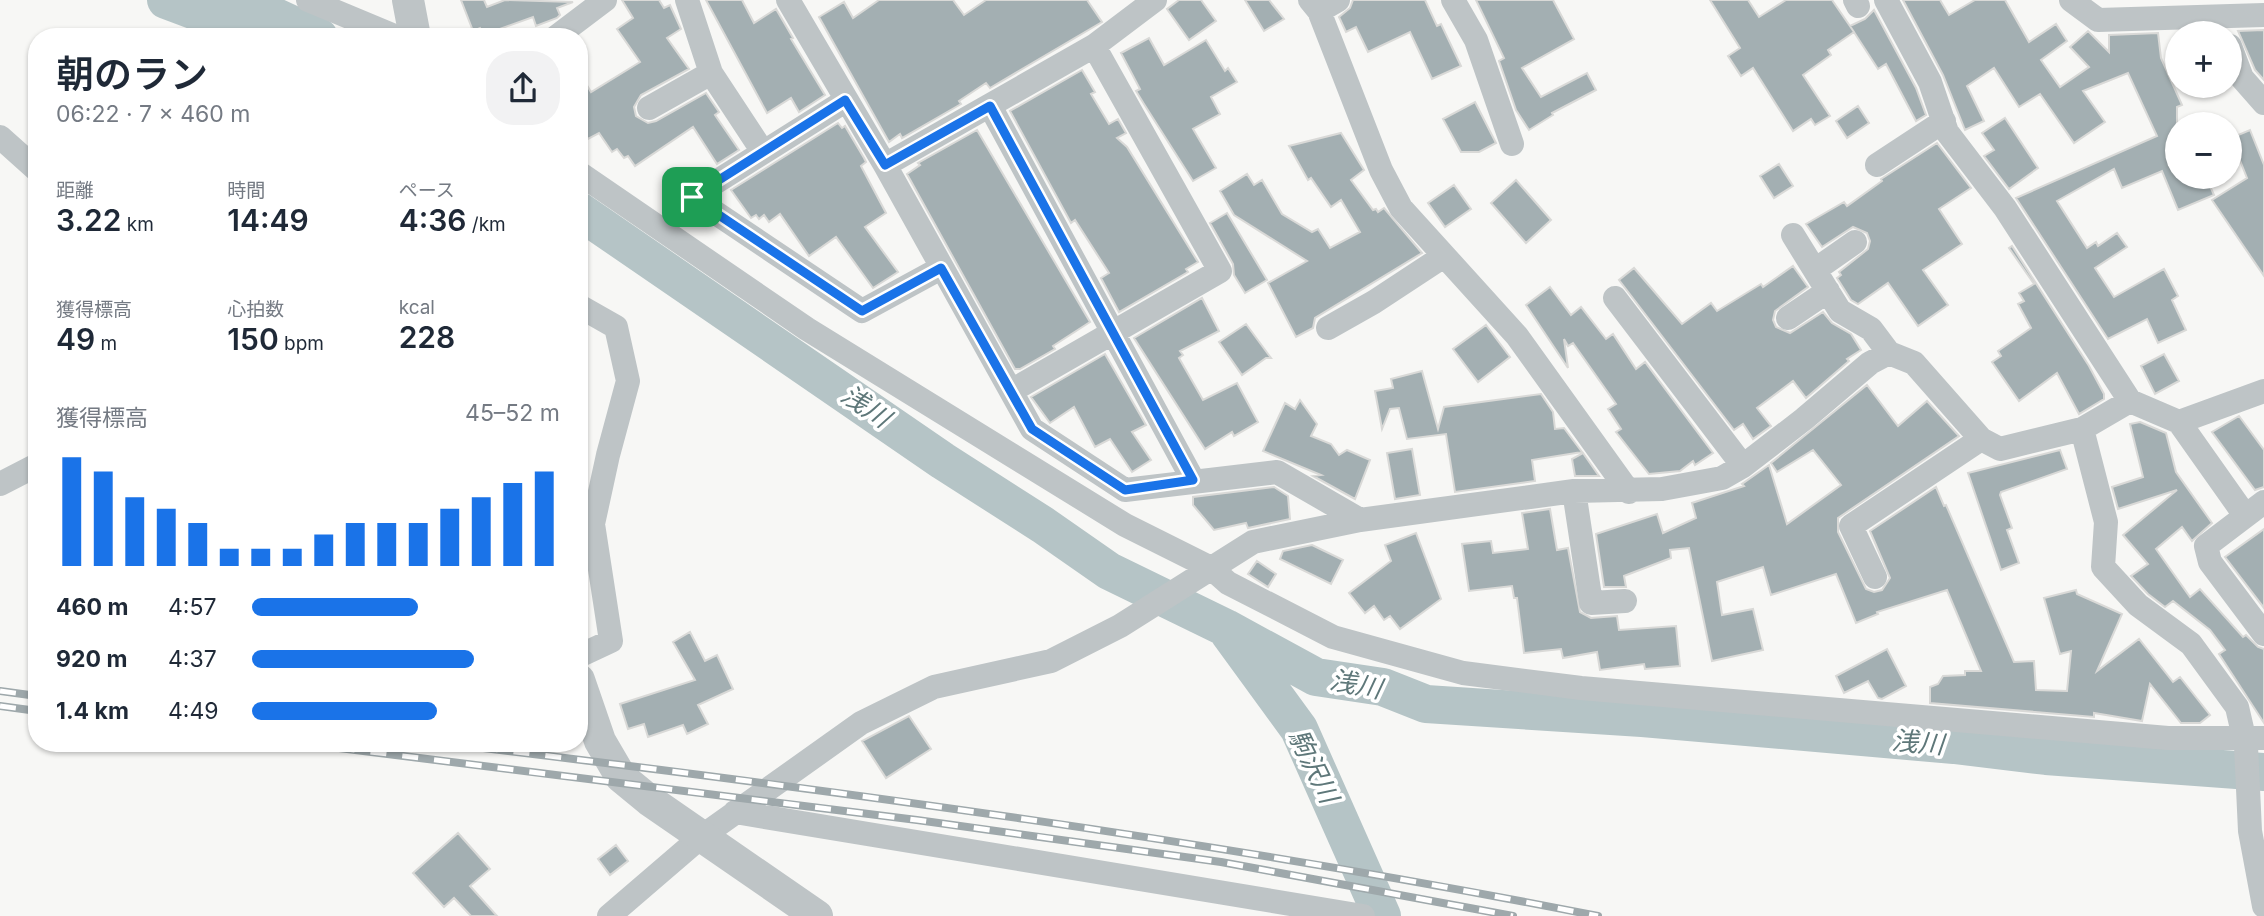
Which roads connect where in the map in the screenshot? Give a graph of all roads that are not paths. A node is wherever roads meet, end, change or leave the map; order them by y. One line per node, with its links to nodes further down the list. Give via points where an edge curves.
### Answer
1 (408, 0): 15 (street)
2 (605, 0): 16 (street)
3 (687, 0): 18 (street)
4 (788, 0): 20 (street)
5 (1155, 0): 17 (street)
6 (1453, 0): 26 (street, via 1476,40)
7 (1886, 0): 24 (street, via 1930,82)
8 (2071, 0): 13 (street, via 2098,20)
9 (314, 1): 14 (street)
10 (1322, 4): 34 (street, via 1381,170 1401,208)
11 (2264, 15): 12 (street)
12 (2238, 21)
13 (2165, 23)
14 (376, 28)
15 (413, 28)
16 (568, 28)
17 (1094, 46): 22 (street); 42 (street, via 1220,271)
18 (711, 73): 23 (street); 27 (street)
19 (2242, 78): 21 (street)
20 (845, 100): 27 (street); 29 (street)
21 (2264, 103)
22 (990, 106): 29 (street); 42 (street)
23 (649, 108)
24 (1944, 121): 30 (street); 46 (street, via 1947,132 2005,208)
25 (0, 137): 28 (street)
26 (1513, 144)
27 (763, 152): 35 (street, via 692,197 862,311)
28 (28, 162)
29 (885, 165): 35 (street)
30 (1877, 165)
31 (588, 179): 58 (street, via 807,329 1125,525)
32 (1793, 235): 36 (street)
33 (1855, 242): 36 (street)
34 (1444, 256): 41 (street); 55 (street, via 1517,336)
35 (941, 268): 44 (street)
36 (1815, 270): 37 (street)
37 (1828, 291): 40 (street); 43 (street, via 1840,311 1871,329)
38 (1615, 298): 50 (street)
39 (588, 311): 62 (street, via 616,327 628,381 593,524 611,641)
40 (1788, 318)
41 (1328, 328)
42 (1115, 333): 44 (street); 52 (street)
43 (1889, 353): 49 (street, via 1914,363); 50 (street, via 1870,363)
44 (1011, 391): 52 (street, via 1032,429 1125,490)
45 (2264, 391): 47 (street)
46 (2130, 401): 47 (street); 48 (street)
47 (2179, 422): 56 (street)
48 (2082, 429): 49 (street, via 2000,449); 64 (street, via 2106,522 2103,567 2137,605 2191,644 2237,707)
49 (1981, 439): 59 (street, via 1851,526)
50 (1743, 466): 55 (street, via 1722,478)
51 (28, 470): 53 (street)
52 (1193, 480): 57 (street, via 1277,472)
53 (0, 484)
54 (1574, 491): 55 (street); 57 (street); 60 (street, via 1591,603)
55 (1629, 492)
56 (2254, 508): 61 (street, via 2206,546 2210,562)
57 (1360, 520): 58 (street, via 1253,542)
58 (1211, 568): 64 (street, via 1228,583 1333,637 1463,673 1581,688 2168,738); 65 (street, via 1121,626 1051,661 946,684 894,705)
59 (1875, 577)
60 (1625, 601)
61 (2264, 634)
62 (588, 652)
63 (590, 740): 67 (street, via 621,777)
64 (2251, 740): 66 (street)
65 (735, 812): 67 (street); 69 (street)
66 (2255, 836): 68 (street)
67 (701, 837): 70 (street); 71 (street)
68 (2264, 906)
69 (1355, 915)
70 (609, 916)
71 (817, 916)

